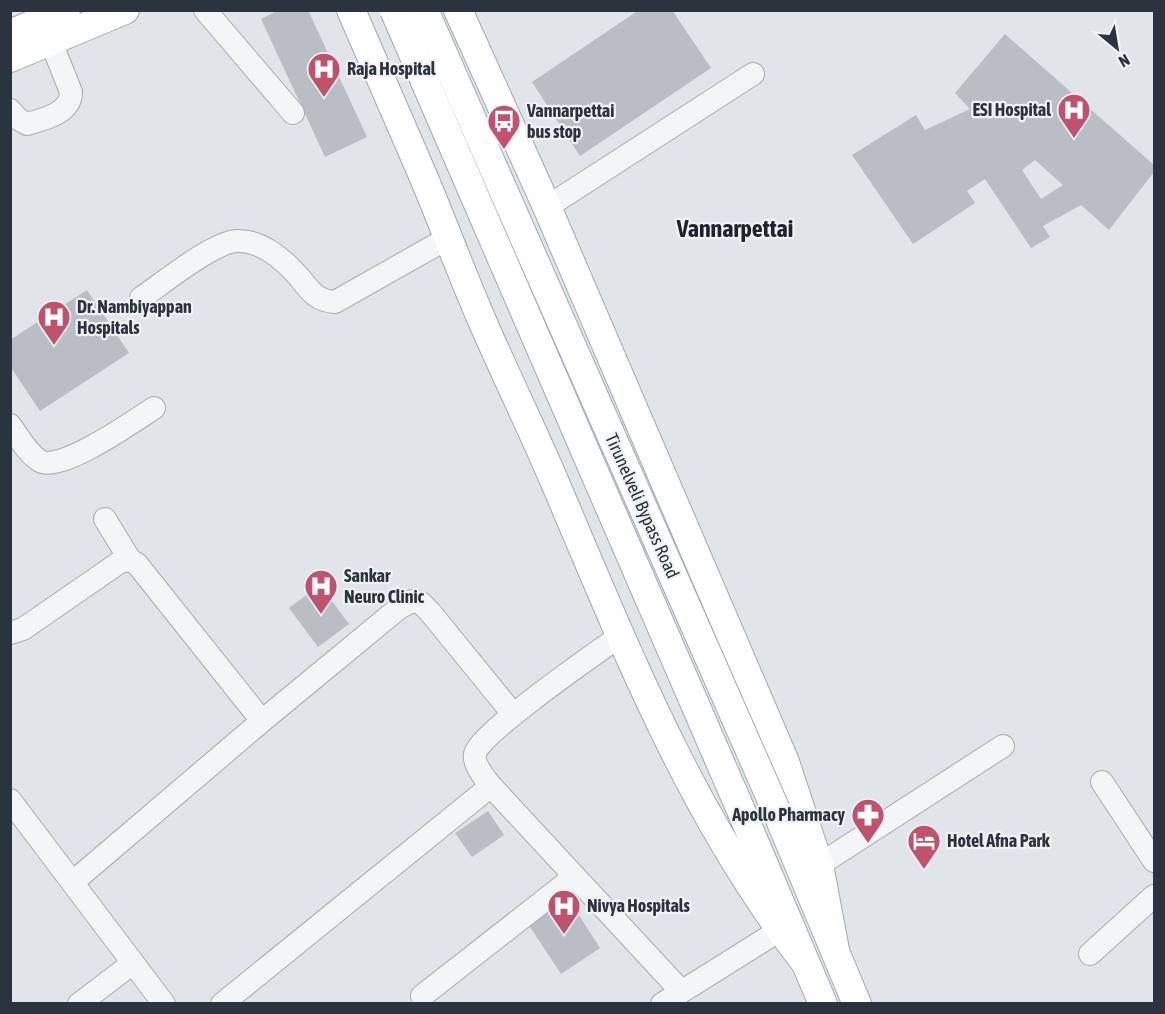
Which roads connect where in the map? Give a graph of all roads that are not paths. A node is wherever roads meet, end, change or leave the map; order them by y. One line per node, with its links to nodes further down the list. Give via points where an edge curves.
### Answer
1 (66, 10): 8 (main road)
2 (125, 10): 9 (main road)
3 (206, 10): 15 (street)
4 (351, 10): 13 (main road)
5 (394, 10): 39 (main road, Tirunelveli Bypass Road, bridge)
6 (424, 10): 37 (main road, Tirunelveli Bypass Road, bridge)
7 (458, 10): 10 (main road)
8 (10, 34)
9 (51, 42): 11 (main road); 14 (street, via 71,92 68,106 27,124)
10 (480, 57): 13 (main road, via 481,78 475,90 446,104 415,115 403,110); 16 (main road)
11 (10, 58)
12 (753, 74): 16 (street)
13 (388, 94): 17 (main road)
14 (10, 111)
15 (293, 113)
16 (547, 207): 32 (main road, via 785,762)
17 (448, 238): 18 (street, via 335,302 314,296 279,256 258,245 237,241 216,247); 24 (main road)
18 (141, 298)
19 (154, 408): 20 (street, via 82,452 52,464 41,462 30,453)
20 (10, 425)
21 (105, 519): 22 (street)
22 (130, 560): 23 (street, via 120,562 23,629); 26 (street)
23 (10, 633)
24 (620, 636): 25 (street); 36 (main road, via 718,835)
25 (513, 714): 26 (street, via 430,612 412,601); 29 (street, via 475,753)
26 (262, 721): 34 (street)
27 (1003, 746): 32 (street)
28 (1102, 782): 31 (street)
29 (490, 786): 33 (street); 45 (street)
30 (10, 800): 34 (street)
31 (1155, 861)
32 (819, 865): 37 (main road)
33 (574, 877): 41 (street); 42 (street)
34 (73, 882): 40 (street)
35 (1155, 896): 38 (street)
36 (780, 930): 39 (main road); 41 (street)
37 (835, 950): 48 (main road, Tirunelveli Bypass Road)
38 (1089, 954)
39 (804, 961): 47 (main road, Tirunelveli Bypass Road)
40 (133, 963): 43 (street); 44 (street)
41 (681, 991): 46 (street)
42 (422, 996)
43 (79, 1004)
44 (164, 1004)
45 (222, 1004)
46 (662, 1004)
47 (823, 1004)
48 (857, 1004)

